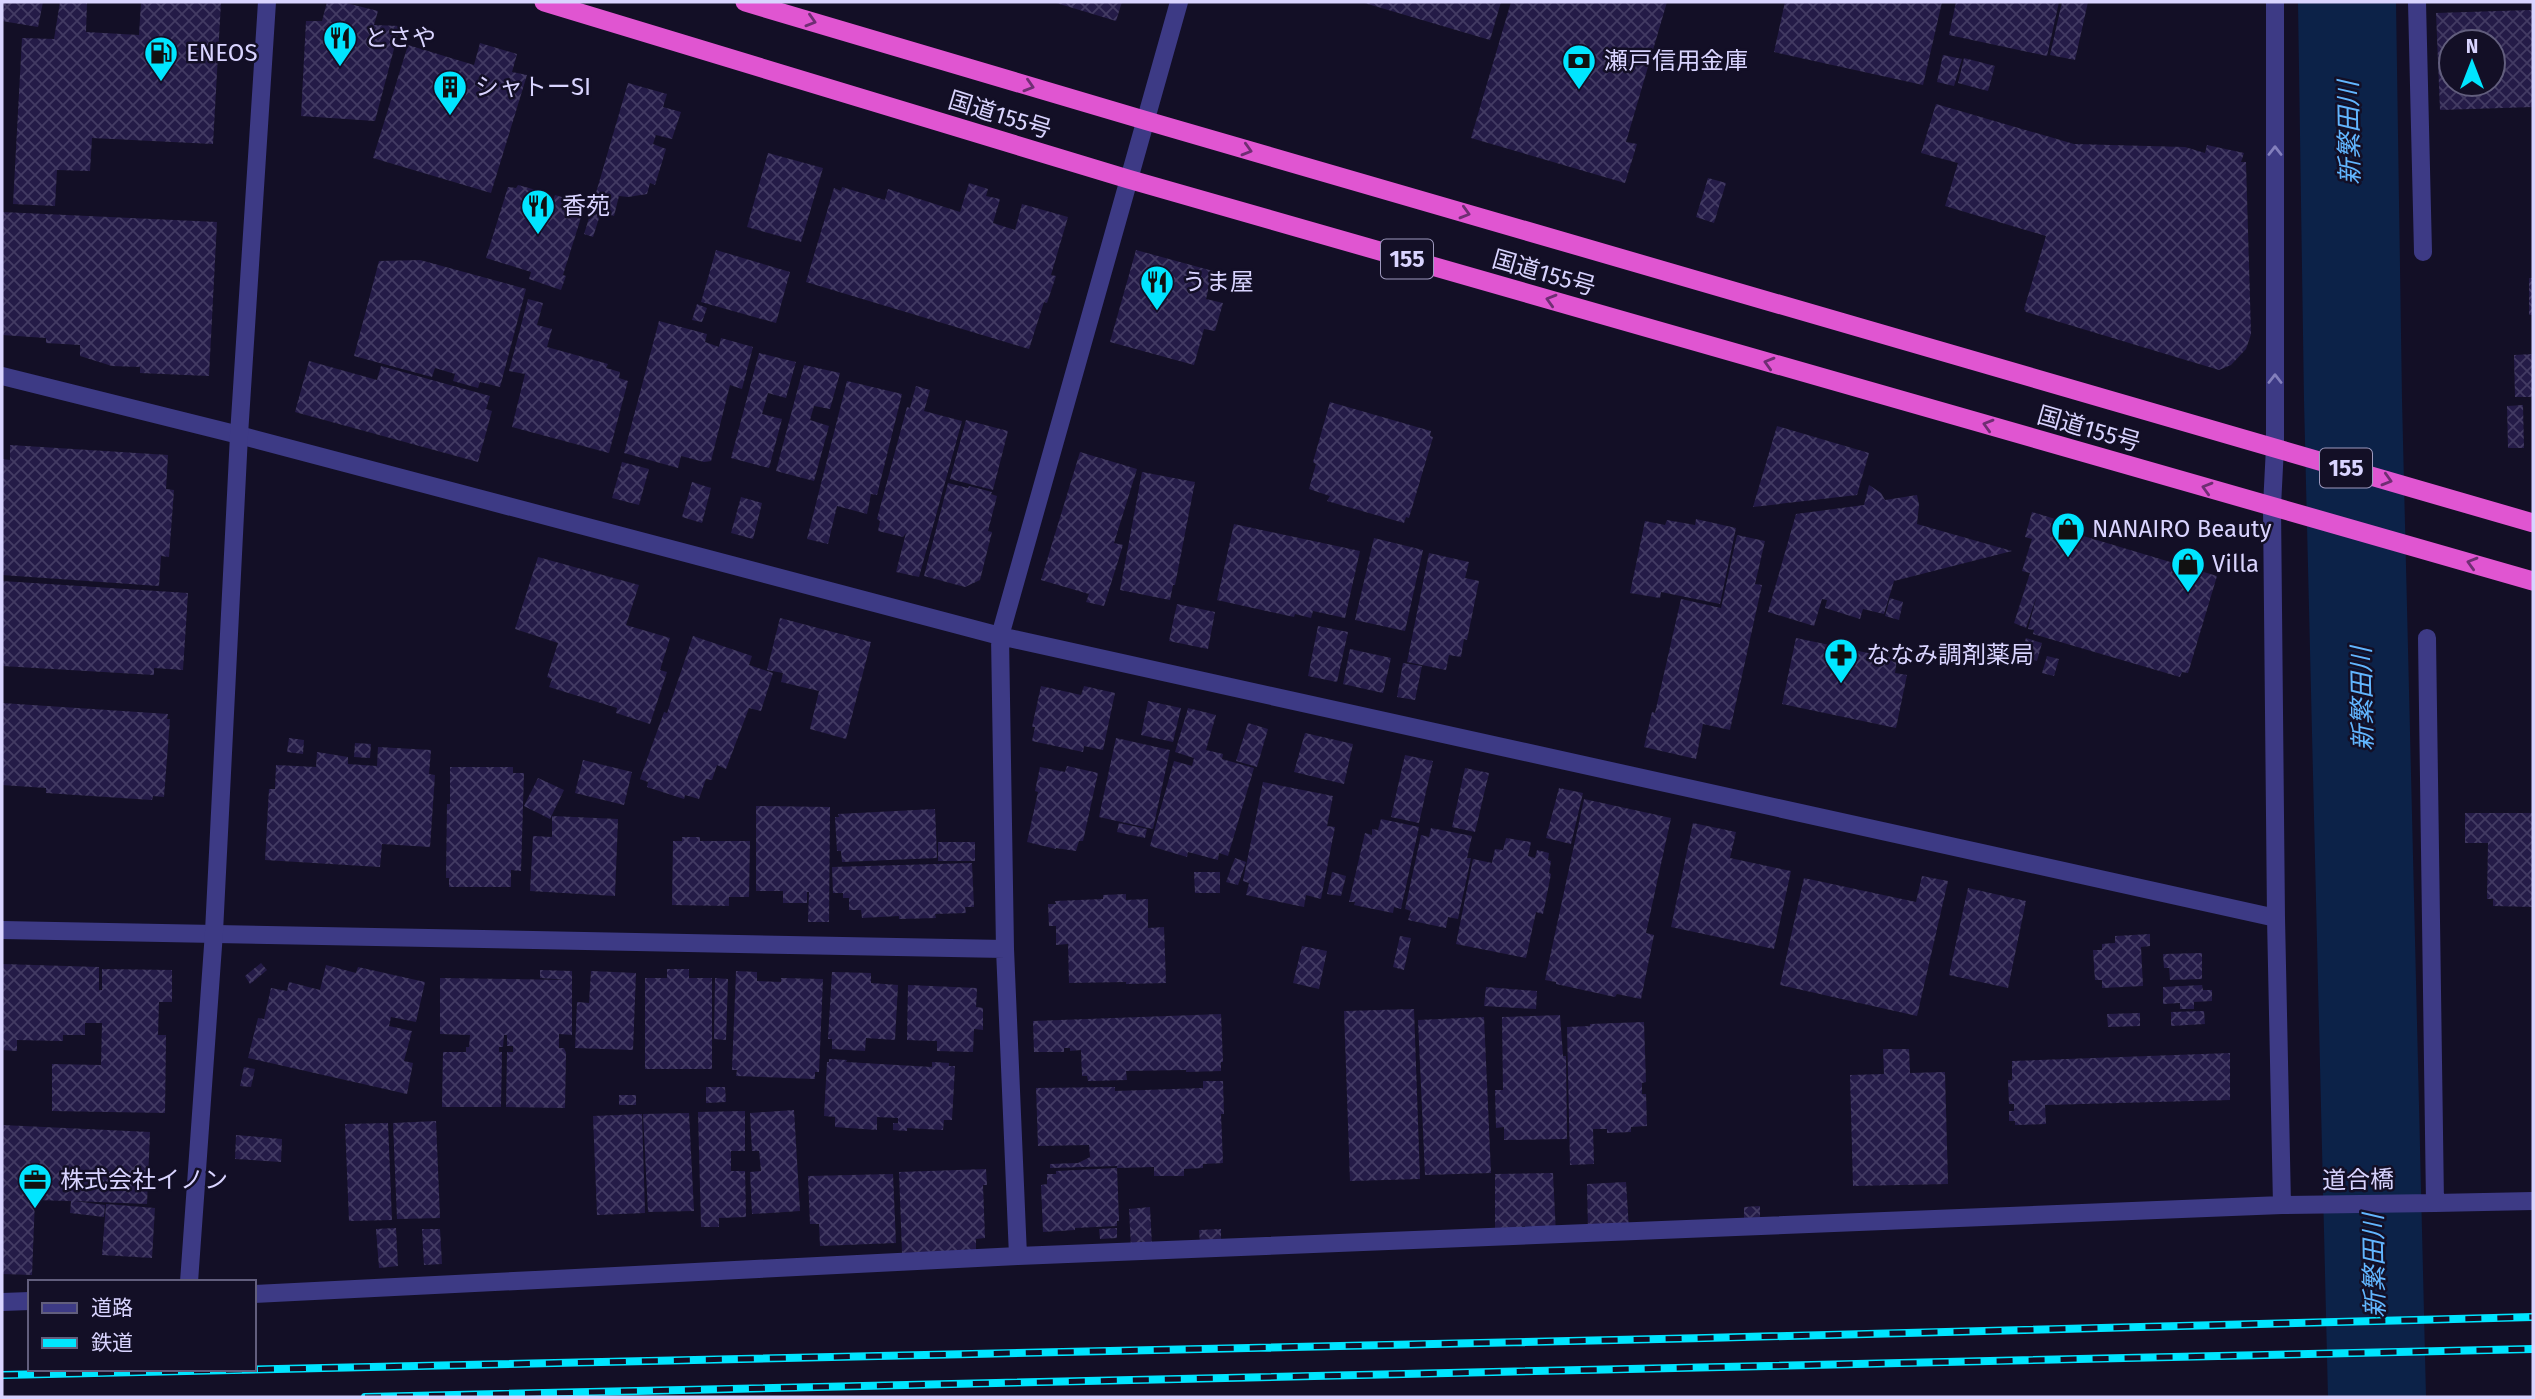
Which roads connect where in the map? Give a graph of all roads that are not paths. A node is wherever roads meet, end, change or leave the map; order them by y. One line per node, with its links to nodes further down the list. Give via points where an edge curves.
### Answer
1 (267, 2): 11 (street)
2 (544, 2): 8 (highway, 国道155号 / 155)
3 (745, 2): 7 (highway, 国道155号 / 155, one-way to 7)
4 (1179, 2): 7 (street)
5 (2275, 2): 12 (street, one-way to 5)
6 (2417, 2): 9 (street)
7 (1144, 120): 8 (street); 12 (highway, 国道155号 / 155, one-way to 12)
8 (1128, 180): 13 (highway, 国道155号 / 155, one-way to 8); 16 (street)
9 (2423, 252)
10 (2, 376): 11 (street)
11 (239, 435): 16 (street); 20 (street)
12 (2275, 447): 13 (street); 14 (highway, 国道155号 / 155, one-way to 14)
13 (2272, 506): 15 (highway, 国道155号 / 155, one-way to 13); 18 (street)
14 (2533, 523)
15 (2533, 581)
16 (1000, 636): 18 (street); 21 (street)
17 (2427, 638): 23 (street)
18 (2276, 918): 24 (street)
19 (2, 930): 20 (street)
20 (214, 932): 21 (street); 26 (street)
21 (1005, 949): 25 (street)
22 (2533, 1201): 23 (street, 道合橋)
23 (2435, 1203): 24 (street, 道合橋)
24 (2282, 1205): 25 (street, 道合橋)
25 (1018, 1256): 27 (street, 道合橋)
26 (189, 1280)
27 (256, 1294)
28 (28, 1301): 29 (street)
29 (2, 1302)

